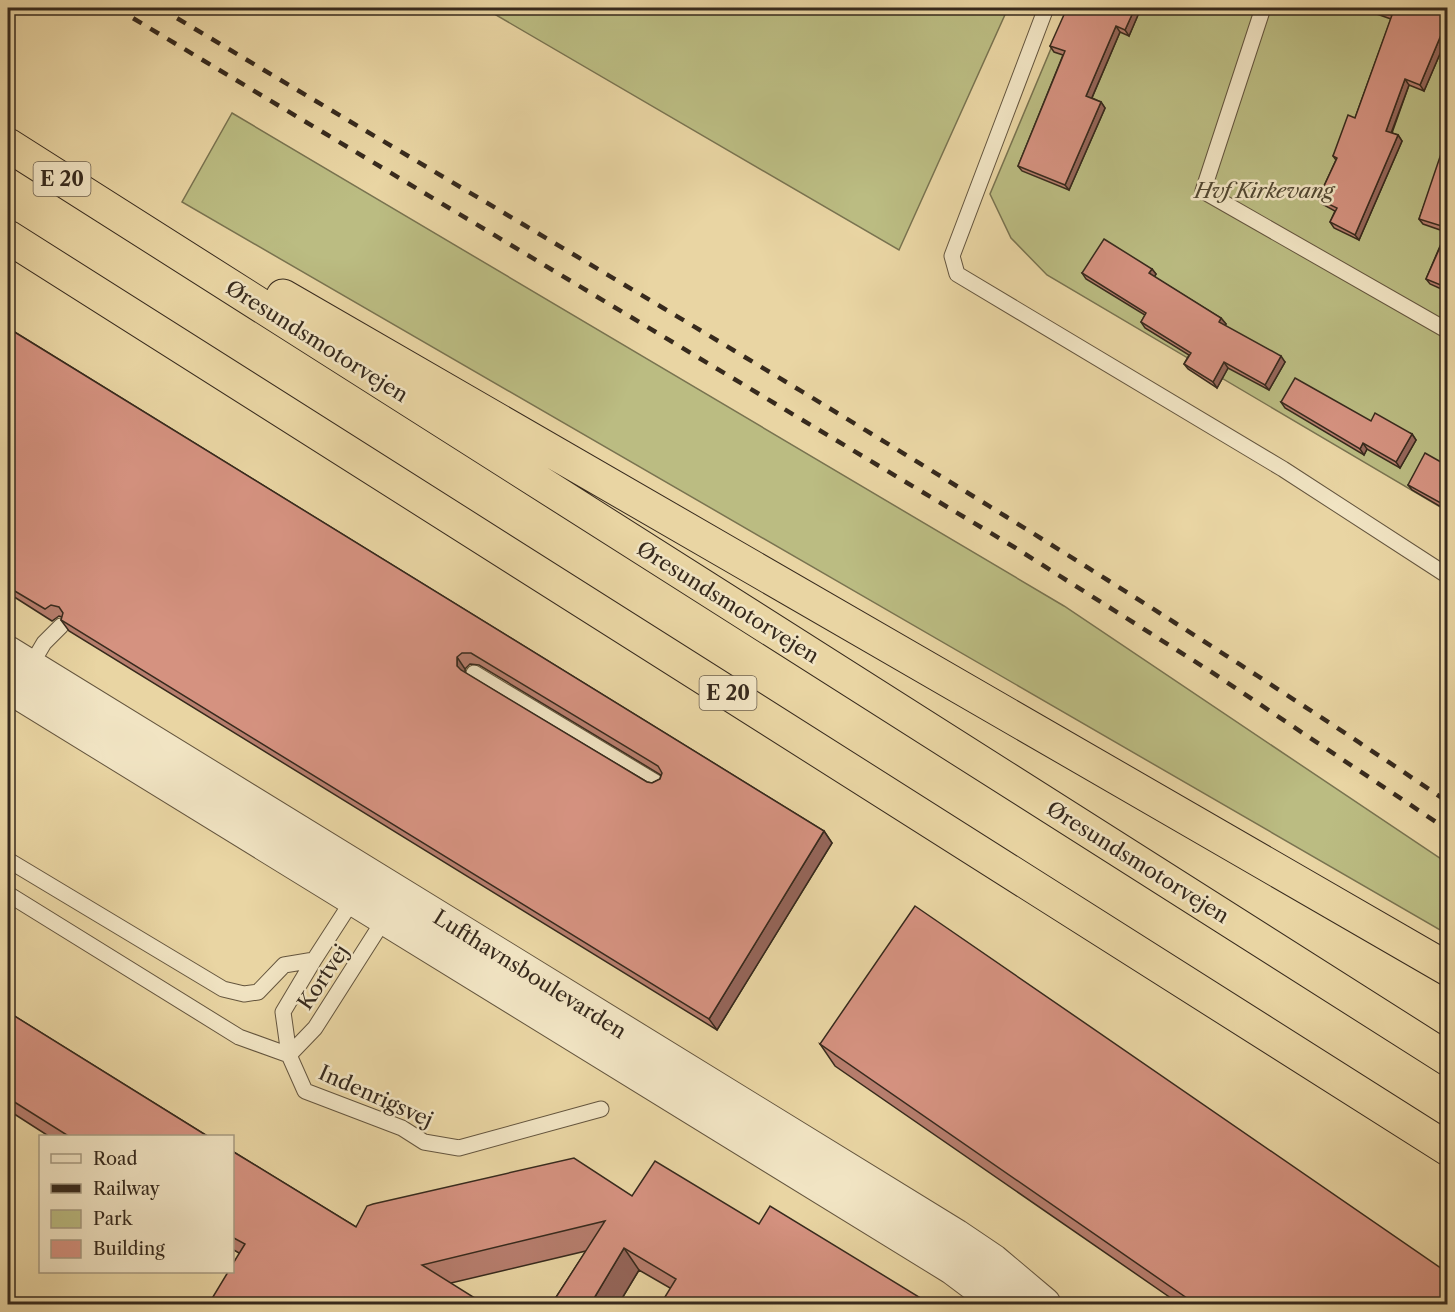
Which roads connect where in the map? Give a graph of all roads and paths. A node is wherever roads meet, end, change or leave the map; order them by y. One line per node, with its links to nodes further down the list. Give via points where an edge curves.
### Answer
1 (1046, 8): 7 (lane, via 952,256 957,274 1283,469)
2 (1263, 8): 6 (lane, via 1203,191)
3 (8, 145): 4 (highway, Øresundsmotorvejen / E 20)
4 (116, 213): 17 (highway, via 304,306); 19 (highway, Øresundsmotorvejen / E 20)
5 (8, 237): 21 (highway, E 20)
6 (1448, 331)
7 (1448, 576)
8 (61, 626): 9 (lane)
9 (15, 674): 13 (street, Lufthavnsboulevarden)
10 (474, 674): 11 (lane)
11 (660, 785)
12 (8, 860): 16 (lane, via 223,989 244,994 258,992 284,965)
13 (361, 887): 15 (street, Lufthavnsboulevarden); 16 (lane)
14 (8, 894): 18 (lane, via 239,1037)
15 (392, 906): 18 (lane, Kortvej, via 315,1028); 22 (street, Lufthavnsboulevarden, via 953,1268); 23 (street, Lufthavnsboulevarden, via 956,1236 993,1261)
16 (314, 960): 18 (lane, Indenrigsvej, via 283,1012)
17 (1448, 969)
18 (289, 1055): 20 (lane, Indenrigsvej, via 305,1092 402,1128 424,1142 459,1148)
19 (1448, 1059)
20 (601, 1109)
21 (1448, 1149)
22 (1001, 1305)
23 (1044, 1305)

